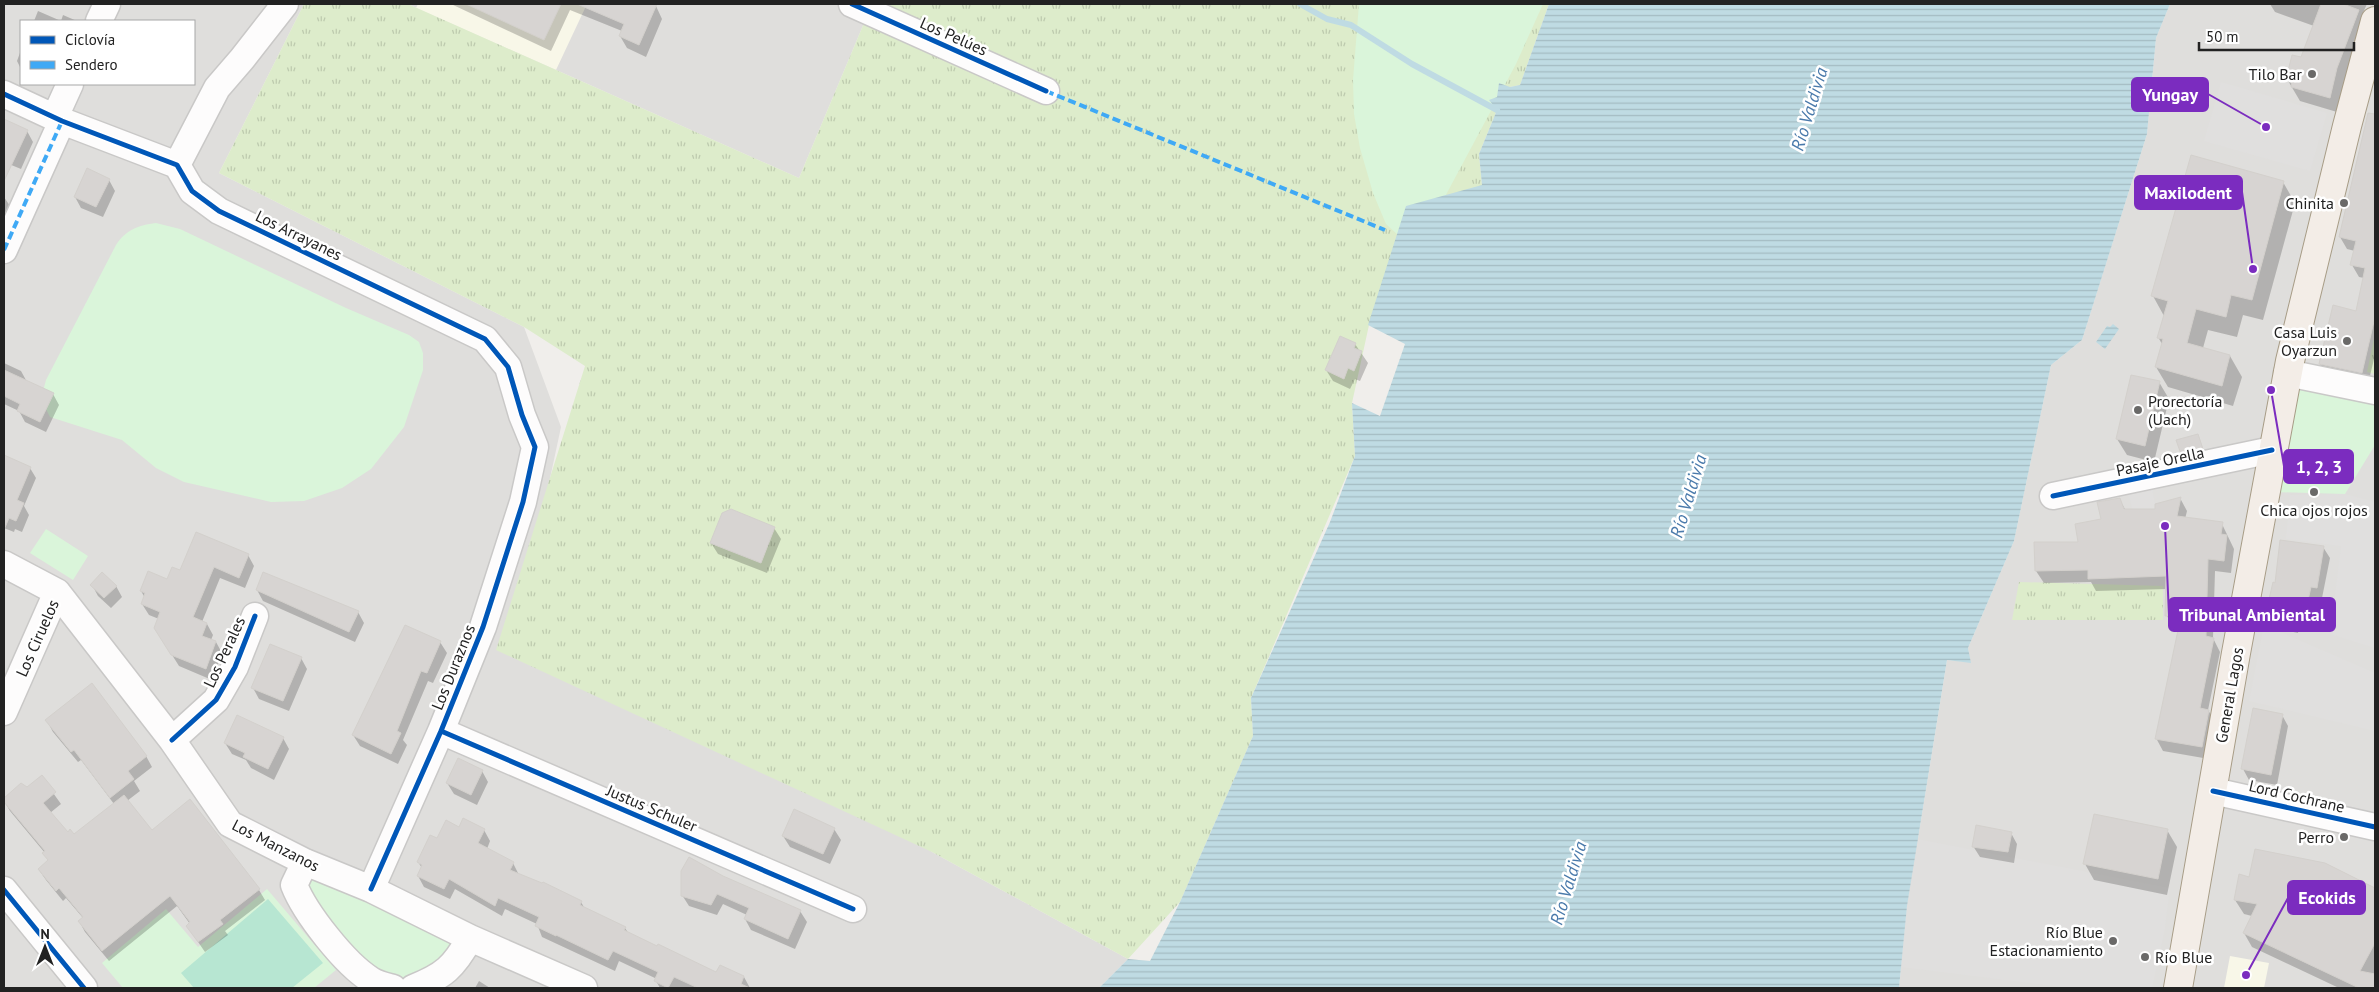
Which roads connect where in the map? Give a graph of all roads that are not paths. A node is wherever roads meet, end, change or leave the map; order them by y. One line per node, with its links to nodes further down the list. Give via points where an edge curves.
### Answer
1 (106, 4): 4 (street)
2 (285, 4): 10 (street, via 217,88)
3 (852, 4): 7 (street, Los Pelúes)
4 (98, 20)
5 (2375, 21): 12 (main road, General Lagos)
6 (70, 85): 9 (street)
7 (1046, 90)
8 (4, 94): 9 (street)
9 (58, 119): 10 (street); 11 (street)
10 (177, 165): 14 (street, Los Arrayanes, via 192,191 219,211 486,339 508,367)
11 (4, 250)
12 (2288, 372): 13 (street); 15 (main road, General Lagos)
13 (2375, 391)
14 (535, 447): 21 (street, Los Duraznos, via 523,502 483,627)
15 (2272, 450): 16 (street, Pasaje Orella); 23 (main road, General Lagos)
16 (2053, 496)
17 (4, 564): 18 (street, Los Manzanos)
18 (58, 592): 20 (street, Los Ciruelos); 22 (street, Los Manzanos)
19 (255, 616): 22 (street, Los Perales, via 235,667 216,700)
20 (4, 712)
21 (440, 731): 26 (street, Los Duraznos); 28 (street, Justus Schuler)
22 (172, 740): 25 (street, Los Manzanos, via 230,824)
23 (2213, 791): 24 (street, Lord Cochrane); 34 (main road, General Lagos)
24 (2375, 827)
25 (305, 862): 26 (street, Los Manzanos); 31 (street, via 294,885 300,900 352,966 373,982)
26 (371, 889): 29 (street, Los Manzanos)
27 (4, 890): 30 (street)
28 (853, 909)
29 (470, 938): 32 (street, via 459,959 437,979); 33 (street, Los Manzanos)
30 (84, 988)
31 (393, 988)
32 (413, 988)
33 (584, 988)
34 (2178, 988)

